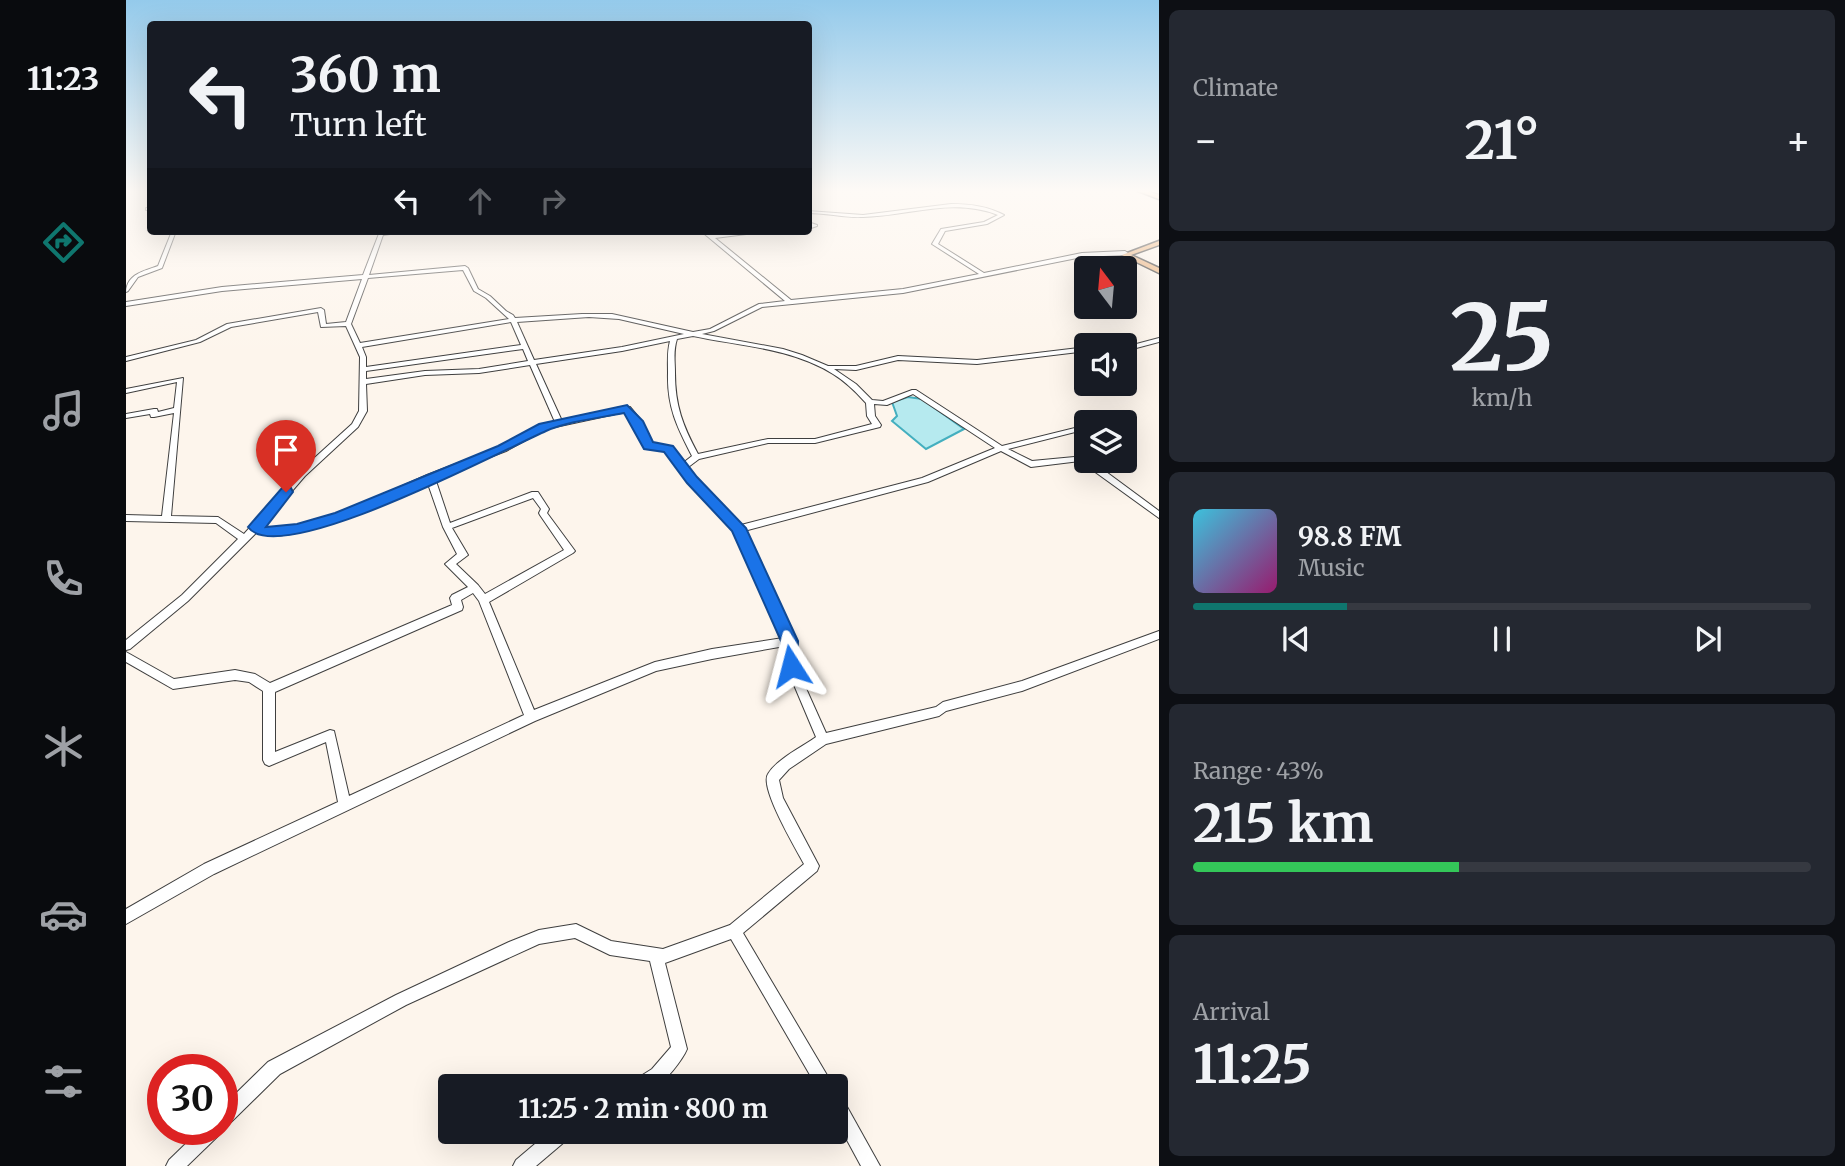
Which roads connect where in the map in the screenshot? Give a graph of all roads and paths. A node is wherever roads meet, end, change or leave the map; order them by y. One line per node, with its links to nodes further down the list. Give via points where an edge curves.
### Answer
1 (168, 245): 10 (street, via 160,267 136,276)
2 (377, 245): 9 (street)
3 (719, 245): 11 (street)
4 (937, 245): 8 (street)
5 (1150, 245): 6 (main road)
6 (1126, 252): 7 (main road); 8 (street, via 1082,255)
7 (1159, 271)
8 (982, 274): 11 (street, via 881,294)
9 (365, 276): 12 (street, via 222,289); 13 (street, via 465,268 476,290 490,296); 14 (street)
10 (126, 290)
11 (790, 302): 15 (street, via 761,305)
12 (126, 304)
13 (513, 321): 15 (street, via 618,317); 18 (street); 20 (street)
14 (348, 324): 18 (street); 22 (street, via 323,326 321,310 272,317 229,325 191,343)
15 (700, 333): 16 (street); 24 (street, via 803,356)
16 (674, 339): 23 (street); 34 (street, via 668,391)
17 (1159, 340): 19 (street)
18 (360, 345): 25 (street)
19 (1137, 346)
20 (524, 347): 23 (street); 25 (street)
21 (1074, 351): 24 (street, via 977,362 928,357 885,360 856,368)
22 (126, 359)
23 (530, 363): 26 (street); 31 (street)
24 (827, 366): 28 (street, via 851,381)
25 (363, 369): 26 (street)
26 (363, 382): 40 (street, via 363,411 355,425 302,474)
27 (126, 391): 29 (street, via 181,379)
28 (870, 402): 33 (street, via 884,403 914,391); 34 (street, via 877,425 846,435 768,442)
29 (177, 410): 30 (street); 39 (street)
30 (126, 415)
31 (559, 423): 35 (street, via 627,409 639,423 648,446 668,449); 36 (street)
32 (1074, 430): 33 (street)
33 (1002, 449): 37 (street, via 1037,465 1082,458); 42 (street, via 925,480)
34 (696, 457): 35 (street)
35 (683, 467): 42 (street)
36 (430, 477): 40 (street, via 340,517 297,530 264,533); 41 (street)
37 (1159, 514)
38 (126, 518): 39 (street)
39 (166, 518): 43 (street, via 218,520)
40 (256, 527): 43 (street)
41 (447, 527): 44 (street, via 463,555 450,564); 45 (street, via 535,494 569,551)
42 (738, 528): 47 (street)
43 (244, 539): 48 (street, via 185,598)
44 (475, 588): 45 (street); 50 (street, via 456,598 458,607)
45 (483, 600): 51 (street)
46 (1159, 635): 52 (street, via 1022,686)
47 (790, 641): 51 (street, via 655,667); 52 (street, via 791,666)
48 (126, 646)
49 (126, 657): 50 (street, via 173,684 235,675 251,677)
50 (269, 689): 53 (street, via 269,760 330,735)
51 (531, 717): 53 (street)
52 (823, 739): 55 (street, via 772,778 777,800 812,866)
53 (345, 805): 54 (street, via 209,869)
54 (126, 917)
55 (734, 931): 56 (street, via 698,947); 58 (street)
56 (656, 955): 57 (street, via 680,1049); 59 (street, via 610,948 576,932 539,937 401,1000 274,1068)
57 (659, 1074)
58 (818, 1074)
59 (238, 1103)
60 (848, 1125): 65 (street)
61 (548, 1144): 64 (street)
62 (197, 1145): 63 (street)
63 (175, 1166)
64 (522, 1166)
65 (871, 1166)

